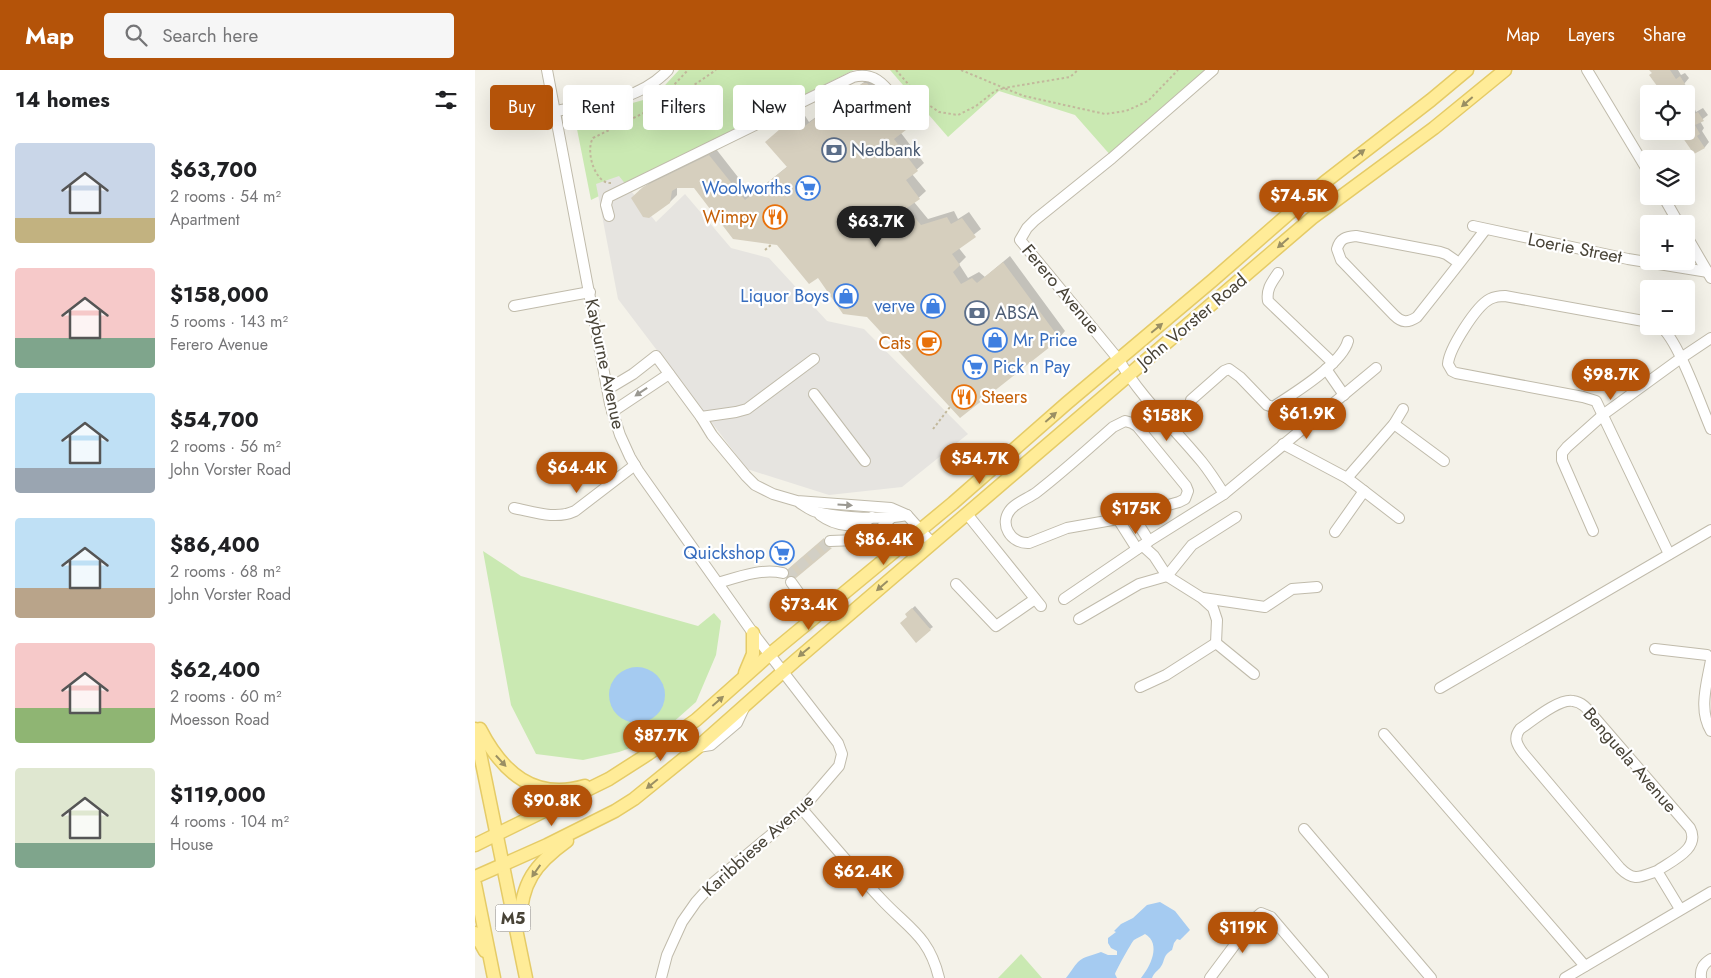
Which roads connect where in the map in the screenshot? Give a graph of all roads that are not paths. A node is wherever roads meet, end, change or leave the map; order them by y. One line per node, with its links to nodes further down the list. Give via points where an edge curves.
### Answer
1 (547, 70): 10 (street, Kayburne Avenue)
2 (668, 70): 10 (street, via 650,86 628,96)
3 (1213, 70): 27 (street, Ferero Avenue, via 1035,220 1020,240)
4 (1467, 70): 27 (main road, John Vorster Road, one-way to 4, via 1325,182)
5 (1505, 70): 31 (main road, John Vorster Road, one-way to 31, via 1441,123 1312,218)
6 (1587, 70): 11 (street)
7 (837, 85): 8 (street, via 853,77 869,75)
8 (883, 85)
9 (815, 96): 12 (street, via 608,197)
10 (556, 111): 19 (street, Kayburne Avenue)
11 (1640, 158)
12 (609, 216)
13 (1473, 226): 14 (street, Loerie Street)
14 (1485, 230): 16 (street); 18 (street, Loerie Street)
15 (1695, 250): 18 (street)
16 (1459, 263): 16 (street, via 1417,317 1405,322 1399,320 1341,260 1337,248 1342,239 1356,236 1440,252)
17 (1278, 273): 28 (street, via 1268,288 1269,301)
18 (1710, 275)
19 (590, 292): 20 (street); 32 (street, Kayburne Avenue)
20 (514, 306)
21 (1640, 320): 38 (street, via 1497,297 1485,303 1465,326 1451,352 1448,364 1456,373 1593,399)
22 (1669, 335): 25 (street)
23 (1711, 338): 25 (street)
24 (1348, 341): 28 (street, via 1346,349)
25 (1681, 358): 38 (street); 41 (street)
26 (814, 359): 39 (street, via 747,409)
27 (1119, 360): 31 (street, Ferero Avenue); 61 (main road, John Vorster Road, one-way to 27)
28 (1329, 366): 34 (street); 35 (street, via 1273,406 1267,405 1229,369)
29 (1376, 368): 34 (street)
30 (669, 374): 32 (street, via 656,356); 37 (street, one-way to 37); 39 (street)
31 (1128, 376): 48 (street, Ferero Avenue, via 1203,463); 52 (main road, John Vorster Road)
32 (608, 389): 37 (street, Kayburne Avenue)
33 (814, 394): 43 (street)
34 (1343, 394): 42 (street)
35 (1191, 400)
36 (1403, 409): 40 (street)
37 (613, 412): 45 (street, Kayburne Avenue, via 622,441)
38 (1604, 414): 63 (street, via 1561,456); 69 (street)
39 (701, 417): 49 (street, via 727,454 755,485)
40 (1394, 424): 44 (street); 46 (street)
41 (1711, 430)
42 (1283, 444): 46 (street); 48 (street)
43 (865, 461)
44 (1444, 461)
45 (635, 465): 50 (street, via 567,515); 73 (street, Kayburne Avenue)
46 (1347, 478): 47 (street)
47 (1364, 491): 58 (street); 64 (street)
48 (1224, 494): 68 (street)
49 (797, 501): 51 (street); 54 (street, one-way to 54, via 881,506)
50 (514, 508)
51 (815, 512): 55 (street); 60 (street, via 830,521)
52 (967, 514): 67 (main road, John Vorster Road); 74 (street, via 1038,602 996,626)
53 (1132, 514): 59 (street); 59 (street, via 1179,502 1188,491 1137,426 1125,421 1010,510 1006,522 1010,536 1029,543 1067,528); 68 (street)
54 (907, 515): 57 (street); 61 (street)
55 (872, 517): 57 (street); 60 (street)
56 (1236, 517): 71 (street, via 1192,545)
57 (891, 518): 66 (street, via 873,533)
58 (1399, 518)
59 (1118, 519): 68 (street)
60 (851, 526): 66 (street)
61 (921, 528): 67 (street); 78 (main road, John Vorster Road)
62 (1711, 530): 69 (street)
63 (1593, 531)
64 (1335, 532)
65 (830, 541): 66 (street)
66 (848, 541)
67 (933, 542): 85 (main road, John Vorster Road, one-way to 85)
68 (1143, 545): 71 (street); 77 (street)
69 (1669, 554): 89 (street)
70 (783, 573): 73 (street, via 749,574)
71 (1167, 576): 76 (street); 79 (street, via 1139,584)
72 (791, 582): 78 (street)
73 (718, 583): 80 (street, Kayburne Avenue)
74 (957, 584)
75 (1317, 587): 76 (street, via 1292,589 1265,607)
76 (1202, 598): 81 (street, via 1213,608 1217,620)
77 (1064, 599)
78 (816, 616): 83 (main road, John Vorster Road)
79 (1079, 619)
80 (753, 633): 83 (street, Kayburne Avenue); 87 (main road, via 750,666)
81 (1217, 643): 86 (street); 88 (street)
82 (1655, 649): 84 (street)
83 (769, 654): 85 (street, Kayburne Avenue); 87 (main road, John Vorster Road)
84 (1710, 657): 92 (street, via 1704,708)
85 (782, 672): 95 (street, Karibbiese Avenue, via 838,743 842,754 839,766); 96 (main road, John Vorster Road, one-way to 96, via 634,799)
86 (1254, 674)
87 (740, 682): 94 (main road, John Vorster Road, one-way to 87, via 696,720)
88 (1140, 687)
89 (1440, 688)
90 (475, 720): 94 (main road, one-way to 94, via 499,761 522,780 550,789 572,790)
91 (475, 729): 98 (main road, M5)
92 (1711, 731)
93 (1384, 734): 109 (street)
94 (609, 779): 98 (main road, John Vorster Road)
95 (802, 809): 112 (street, Karibbiese Avenue, via 714,882 696,902 682,922); 113 (street, via 882,900 919,935 932,955)
96 (600, 818): 100 (main road, John Vorster Road); 107 (main road, one-way to 107, via 545,857 534,871 520,907)
97 (1304, 829): 116 (street)
98 (497, 835): 99 (main road, John Vorster Road); 100 (main road, M5)
99 (475, 846)
100 (503, 865): 102 (main road, John Vorster Road); 107 (main road, M5)
101 (1657, 871): 101 (street, Benguela Avenue, via 1692,845 1693,834 1589,711 1578,702 1568,701 1556,705 1520,729 1515,739 1523,754 1620,868 1636,878); 105 (street)
102 (475, 877)
103 (475, 884): 110 (main road, M5)
104 (1711, 892): 105 (street)
105 (1680, 910): 109 (street)
106 (475, 933): 110 (main road)
107 (521, 958): 111 (main road, M5)
108 (1711, 959): 118 (street, via 1703,965)
109 (1585, 966): 117 (street)
110 (493, 972)
111 (525, 978)
112 (661, 978)
113 (939, 978)
114 (1210, 978): 115 (street, via 1261,914 1271,917)
115 (1323, 978)
116 (1431, 978)
117 (1565, 978)
118 (1701, 978)

